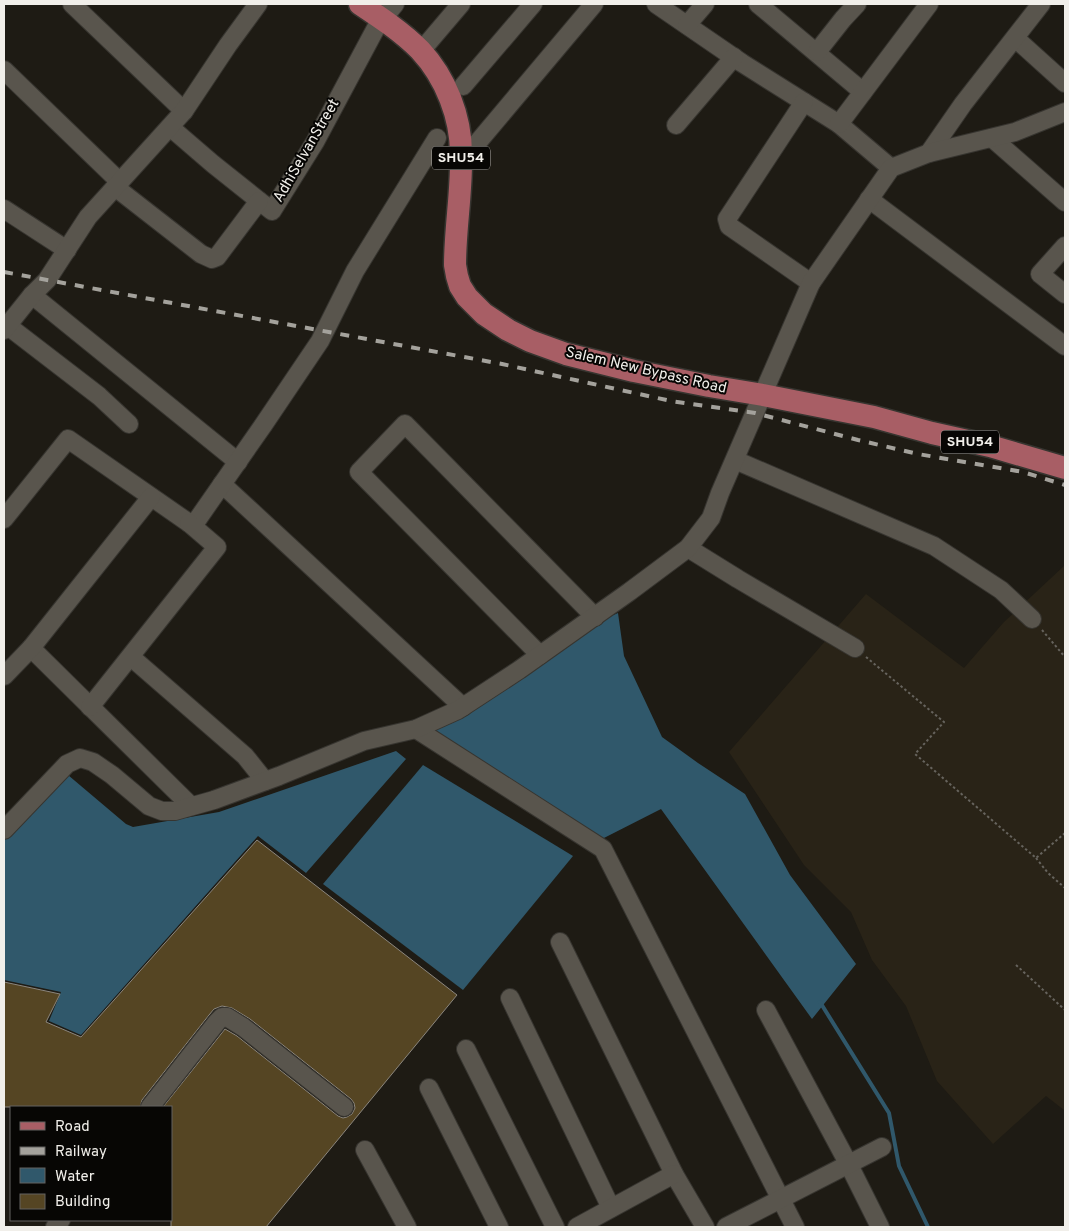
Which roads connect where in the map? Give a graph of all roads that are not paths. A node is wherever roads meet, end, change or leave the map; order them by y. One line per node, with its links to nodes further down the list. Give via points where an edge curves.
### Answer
1 (72, 4): 25 (street)
2 (258, 4): 25 (street)
3 (345, 4): 14 (main road)
4 (360, 4): 14 (main road, Salem New Bypass Road / SHU54)
5 (461, 4): 17 (street)
6 (533, 4): 22 (street)
7 (594, 4): 32 (street)
8 (656, 4): 15 (street)
9 (705, 4): 15 (street)
10 (758, 4): 18 (street)
11 (857, 4): 18 (street)
12 (929, 4): 23 (street)
13 (1041, 4): 16 (street)
14 (385, 16): 17 (main road, Salem New Bypass Road / SHU54); 37 (street, AdhiSelvanStreet, via 315,142 272,211); 46 (main road, via 397,41 431,79 446,112 453,155 445,256 450,284 475,316 492,326)
15 (687, 25): 19 (street)
16 (1015, 38): 21 (street); 33 (street)
17 (420, 51): 46 (main road, Salem New Bypass Road / SHU54, via 452,101 459,133 461,157 455,265 460,286 474,306)
18 (817, 52): 23 (street)
19 (734, 57): 24 (street); 27 (street)
20 (4, 70): 35 (street)
21 (1065, 83)
22 (463, 86)
23 (863, 92): 28 (street)
24 (804, 102): 28 (street); 42 (street, via 727,219 729,226)
25 (184, 111): 29 (street)
26 (1065, 112): 31 (street)
27 (676, 124)
28 (838, 124): 34 (street)
29 (170, 127): 35 (street); 37 (street, AdhiSelvanStreet)
30 (437, 138): 53 (street, via 355,271 320,341)
31 (992, 138): 33 (street); 38 (street)
32 (473, 148)
33 (928, 153): 34 (street)
34 (891, 168): 36 (street)
35 (118, 185): 37 (street, via 212,259 217,258); 41 (street, via 88,217)
36 (869, 199): 42 (street); 47 (street)
37 (259, 201)
38 (1065, 202)
39 (4, 209): 41 (street)
40 (1065, 246): 43 (street, via 1040,274)
41 (67, 250): 44 (street, via 47,280)
42 (811, 283): 48 (street)
43 (1065, 294)
44 (32, 295): 45 (street); 53 (street)
45 (6, 328): 50 (street, via 99,396)
46 (508, 330): 48 (main road, Salem New Bypass Road / SHU54, via 530,341 596,362)
47 (1065, 346)
48 (763, 395): 49 (main road, Salem New Bypass Road / SHU54); 52 (street)
49 (874, 417): 51 (main road, Salem New Bypass Road / SHU54, via 934,423); 54 (main road, Salem New Bypass Road / SHU54)
50 (129, 424)
51 (1065, 456)
52 (735, 460): 59 (street, via 711,518); 61 (street, via 934,546 1001,590)
53 (238, 462): 55 (street)
54 (1065, 468)
55 (222, 484): 58 (street, via 195,523); 68 (street)
56 (151, 497): 57 (street, via 68,439); 58 (street); 62 (street)
57 (4, 519)
58 (189, 523): 65 (street, via 217,547)
59 (688, 548): 60 (street); 63 (street)
60 (595, 617): 64 (street); 64 (street, via 405,424 359,472)
61 (1032, 619)
62 (31, 648): 66 (street); 67 (street)
63 (855, 648)
64 (540, 655): 68 (street)
65 (131, 657): 67 (street); 70 (street, via 228,741)
66 (4, 676)
67 (90, 707): 71 (street)
68 (463, 707): 69 (street)
69 (416, 728): 70 (street, via 364,741); 84 (street, via 603,849)
70 (265, 781): 71 (street)
71 (191, 806): 72 (street, via 175,811 149,806 106,771 80,758 67,764)
72 (4, 830)
73 (560, 942): 83 (street)
74 (510, 998): 85 (street)
75 (766, 1010): 82 (street)
76 (466, 1049): 88 (street)
77 (429, 1088): 87 (street)
78 (151, 1106): 79 (street, via 217,1022 227,1017)
79 (344, 1107)
80 (882, 1147): 82 (street)
81 (365, 1150): 86 (street)
82 (849, 1165): 84 (street); 93 (street)
83 (674, 1174): 85 (street); 90 (street)
84 (781, 1200): 91 (street); 92 (street)
85 (611, 1208): 89 (street)
86 (407, 1227)
87 (499, 1227)
88 (555, 1227)
89 (576, 1227)
90 (705, 1227)
91 (726, 1227)
92 (795, 1227)
93 (880, 1227)

